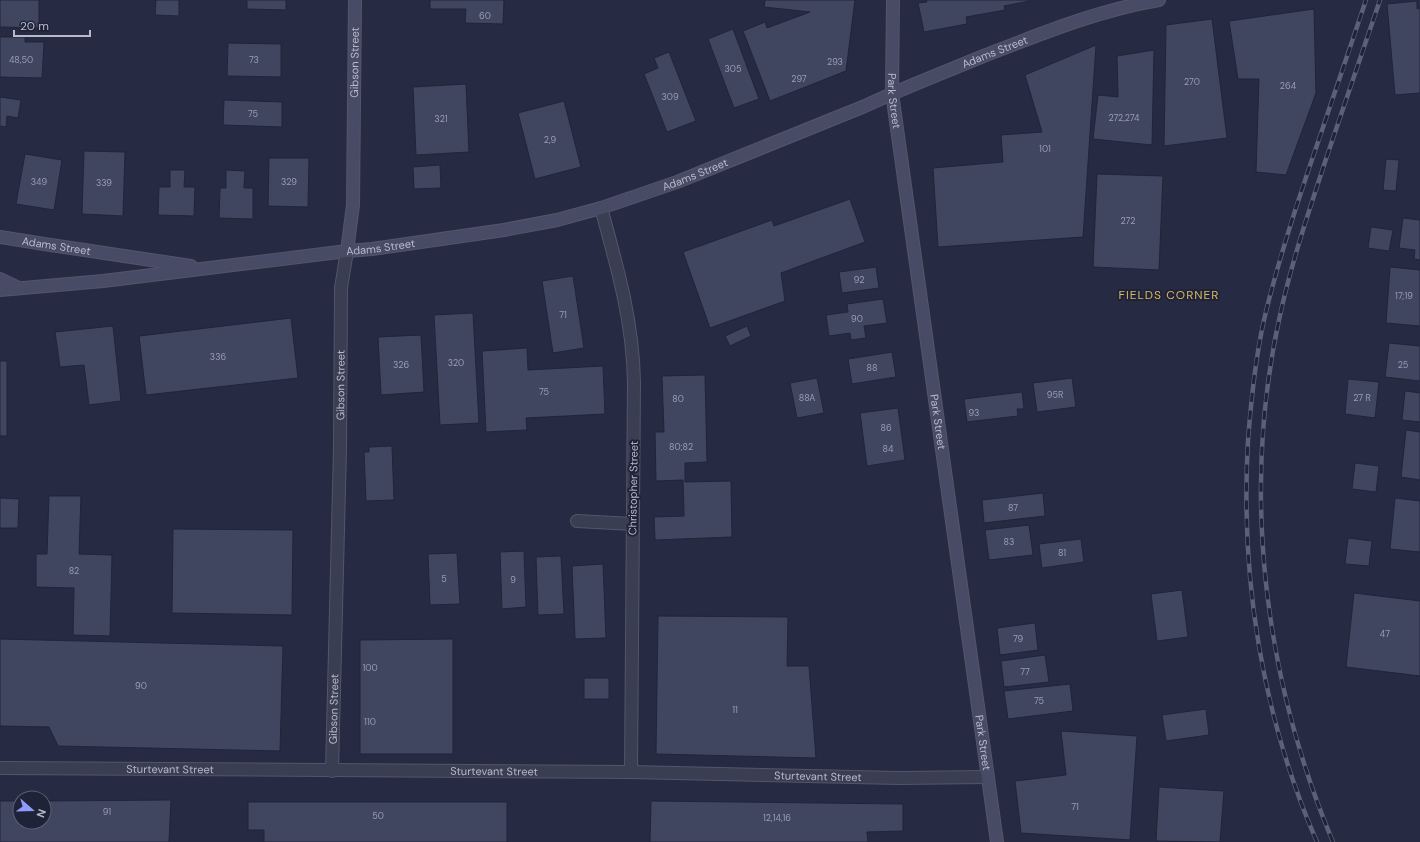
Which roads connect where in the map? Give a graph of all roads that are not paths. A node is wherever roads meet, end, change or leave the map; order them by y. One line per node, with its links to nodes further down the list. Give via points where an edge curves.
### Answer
1 (355, 0): 7 (main road, Gibson Street, via 353,205)
2 (893, 0): 4 (main road, Park Street)
3 (1159, 0): 4 (main road, Adams Street, via 1109,11 1068,24)
4 (892, 93): 5 (main road, Adams Street, via 677,182); 17 (main road, Park Street)
5 (601, 208): 7 (main road, Adams Street, via 504,230); 13 (street, Christopher Street, via 622,289 632,345)
6 (0, 236): 8 (main road, Adams Street)
7 (347, 251): 8 (main road, Adams Street); 15 (street, Gibson Street, via 341,288 340,454)
8 (208, 268): 10 (main road, Adams Street)
9 (0, 279): 10 (main road)
10 (19, 288): 11 (main road, Adams Street)
11 (0, 290)
12 (577, 521): 13 (street)
13 (632, 524): 16 (street, Christopher Street)
14 (0, 768): 15 (street, Sturtevant Street)
15 (332, 772): 16 (street, Sturtevant Street)
16 (631, 772): 17 (street, Sturtevant Street, via 891,778)
17 (988, 777): 18 (main road, Park Street)
18 (997, 842)

